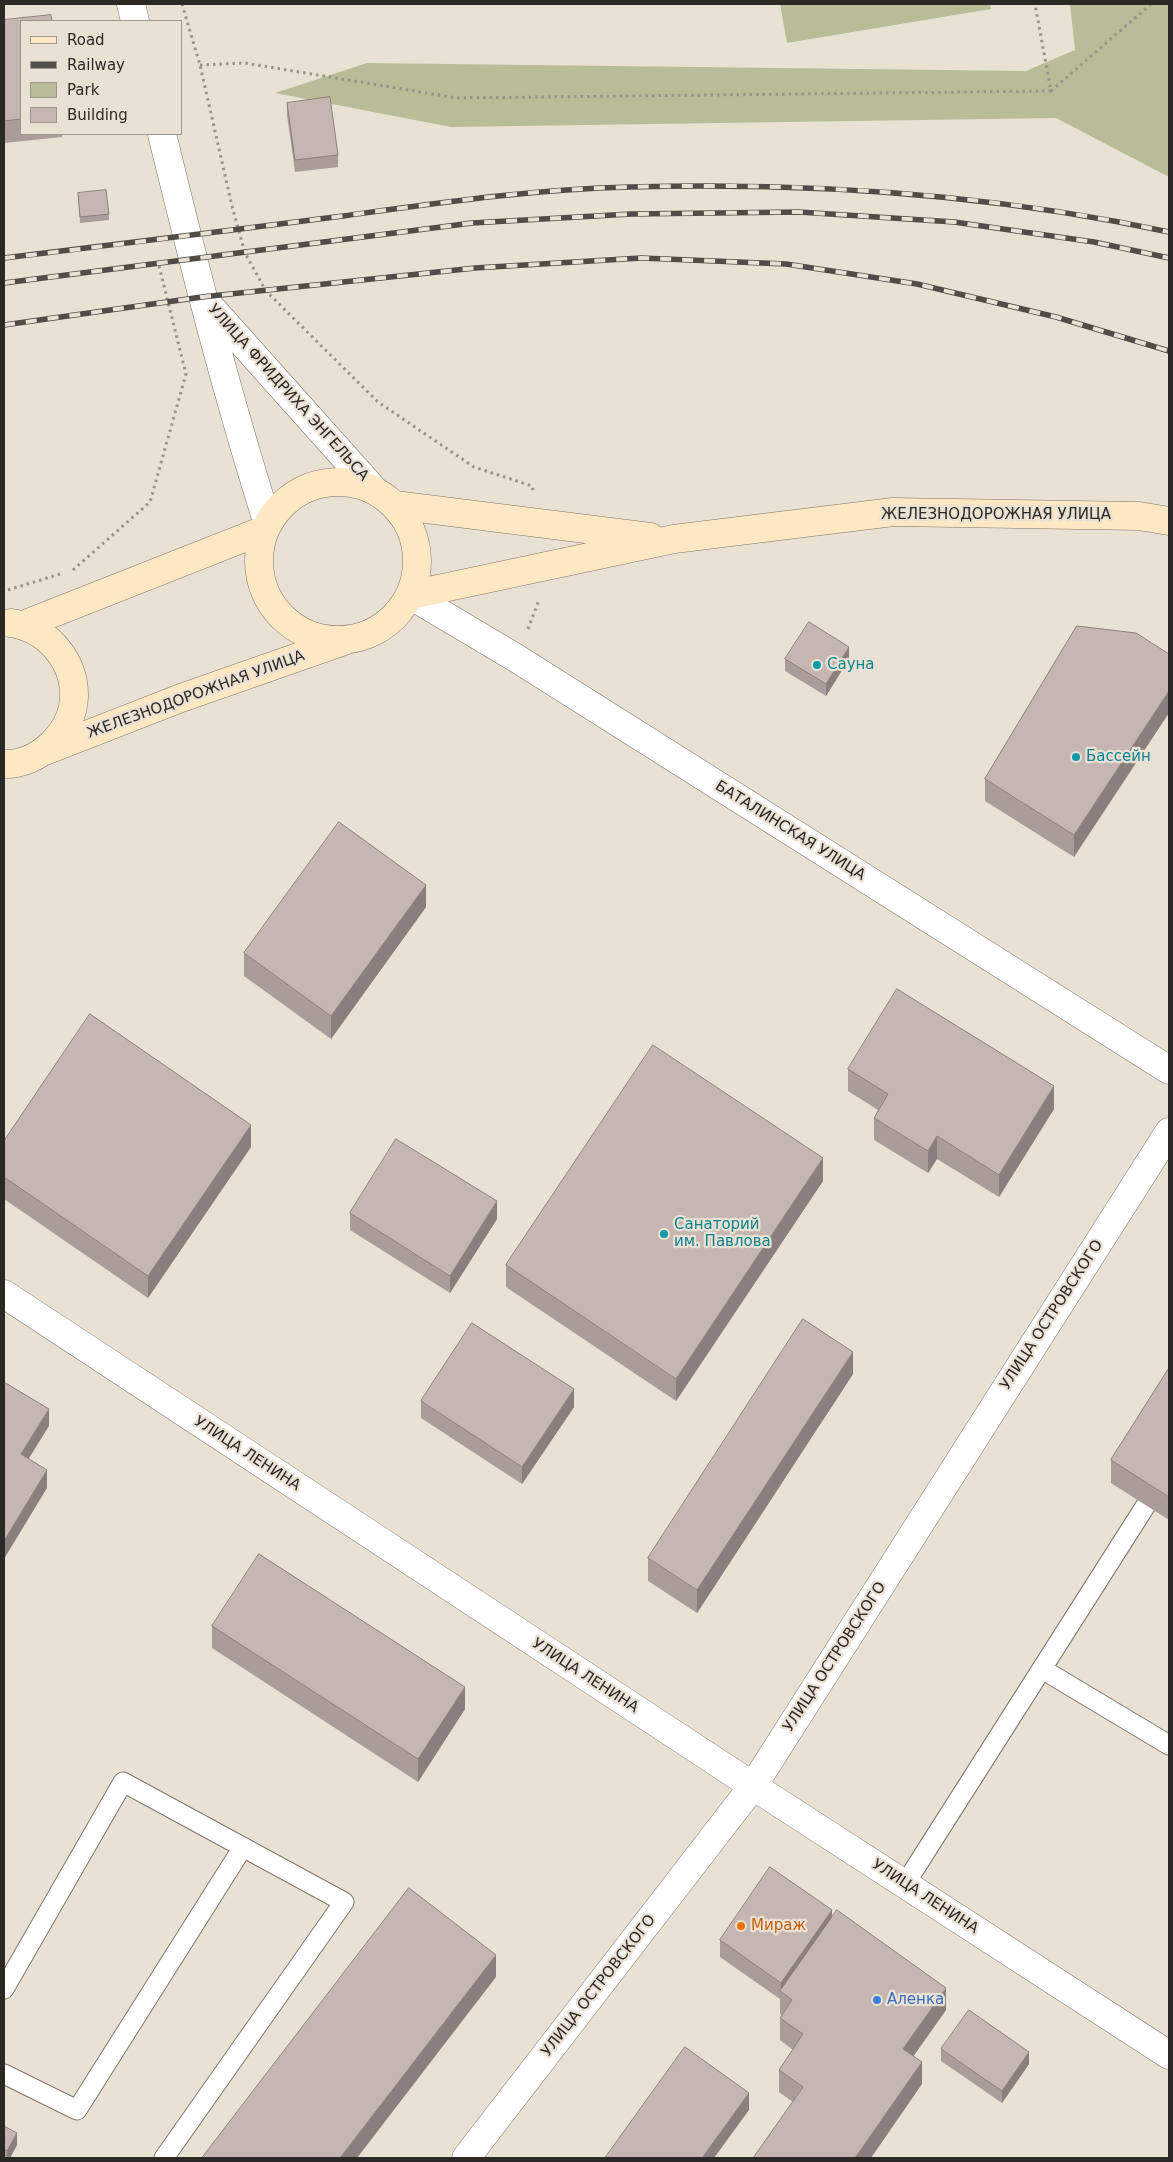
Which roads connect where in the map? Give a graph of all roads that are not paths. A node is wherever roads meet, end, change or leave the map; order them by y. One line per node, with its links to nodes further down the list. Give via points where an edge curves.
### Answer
1 (131, 4): 2 (street)
2 (135, 20)
3 (162, 135): 4 (street, УЛИЦА ФРИДРИХА ЭНГЕЛЬСА)
4 (202, 297): 5 (street, УЛИЦА ФРИДРИХА ЭНГЕЛЬСА); 7 (street, УЛИЦА ФРИДРИХА ЭНГЕЛЬСА)
5 (384, 497): 7 (main road, via 349,482 323,482 298,492 278,508); 8 (main road, ЖЕЛЕЗНОДОРОЖНАЯ УЛИЦА); 9 (main road, via 409,525 417,548 417,572)
6 (1169, 521): 8 (main road, ЖЕЛЕЗНОДОРОЖНАЯ УЛИЦА, via 1139,516 893,512)
7 (266, 527): 10 (main road, ЖЕЛЕЗНОДОРОЖНАЯ УЛИЦА); 11 (main road, via 259,553 260,576 268,598 282,617 301,631 324,639)
8 (674, 540): 9 (main road, ЖЕЛЕЗНОДОРОЖНАЯ УЛИЦА)
9 (410, 595): 11 (main road, via 394,617 373,632); 14 (street, БАТАЛИНСКАЯ УЛИЦА, via 516,658)
10 (13, 624): 12 (main road, ЖЕЛЕЗНОДОРОЖНАЯ УЛИЦА, via 50,640 68,666 74,697 65,727)
11 (347, 640): 12 (main road, ЖЕЛЕЗНОДОРОЖНАЯ УЛИЦА, via 181,698)
12 (44, 751): 13 (main road, ЖЕЛЕЗНОДОРОЖНАЯ УЛИЦА, via 29,760)
13 (4, 764)
14 (1169, 1070)
15 (1169, 1132): 20 (street, УЛИЦА ОСТРОВСКОГО)
16 (4, 1294): 20 (street, УЛИЦА ЛЕНИНА)
17 (1146, 1505): 18 (lane)
18 (1042, 1668): 19 (lane); 22 (lane)
19 (1169, 1745)
20 (753, 1786): 22 (street, УЛИЦА ЛЕНИНА); 27 (street, УЛИЦА ОСТРОВСКОГО)
21 (243, 1847): 23 (lane, via 122,1782); 25 (lane, via 77,2110); 26 (lane, via 344,1902)
22 (905, 1884): 24 (street, УЛИЦА ЛЕНИНА)
23 (4, 1989)
24 (1169, 2055)
25 (4, 2074)
26 (164, 2158)
27 (466, 2158)

